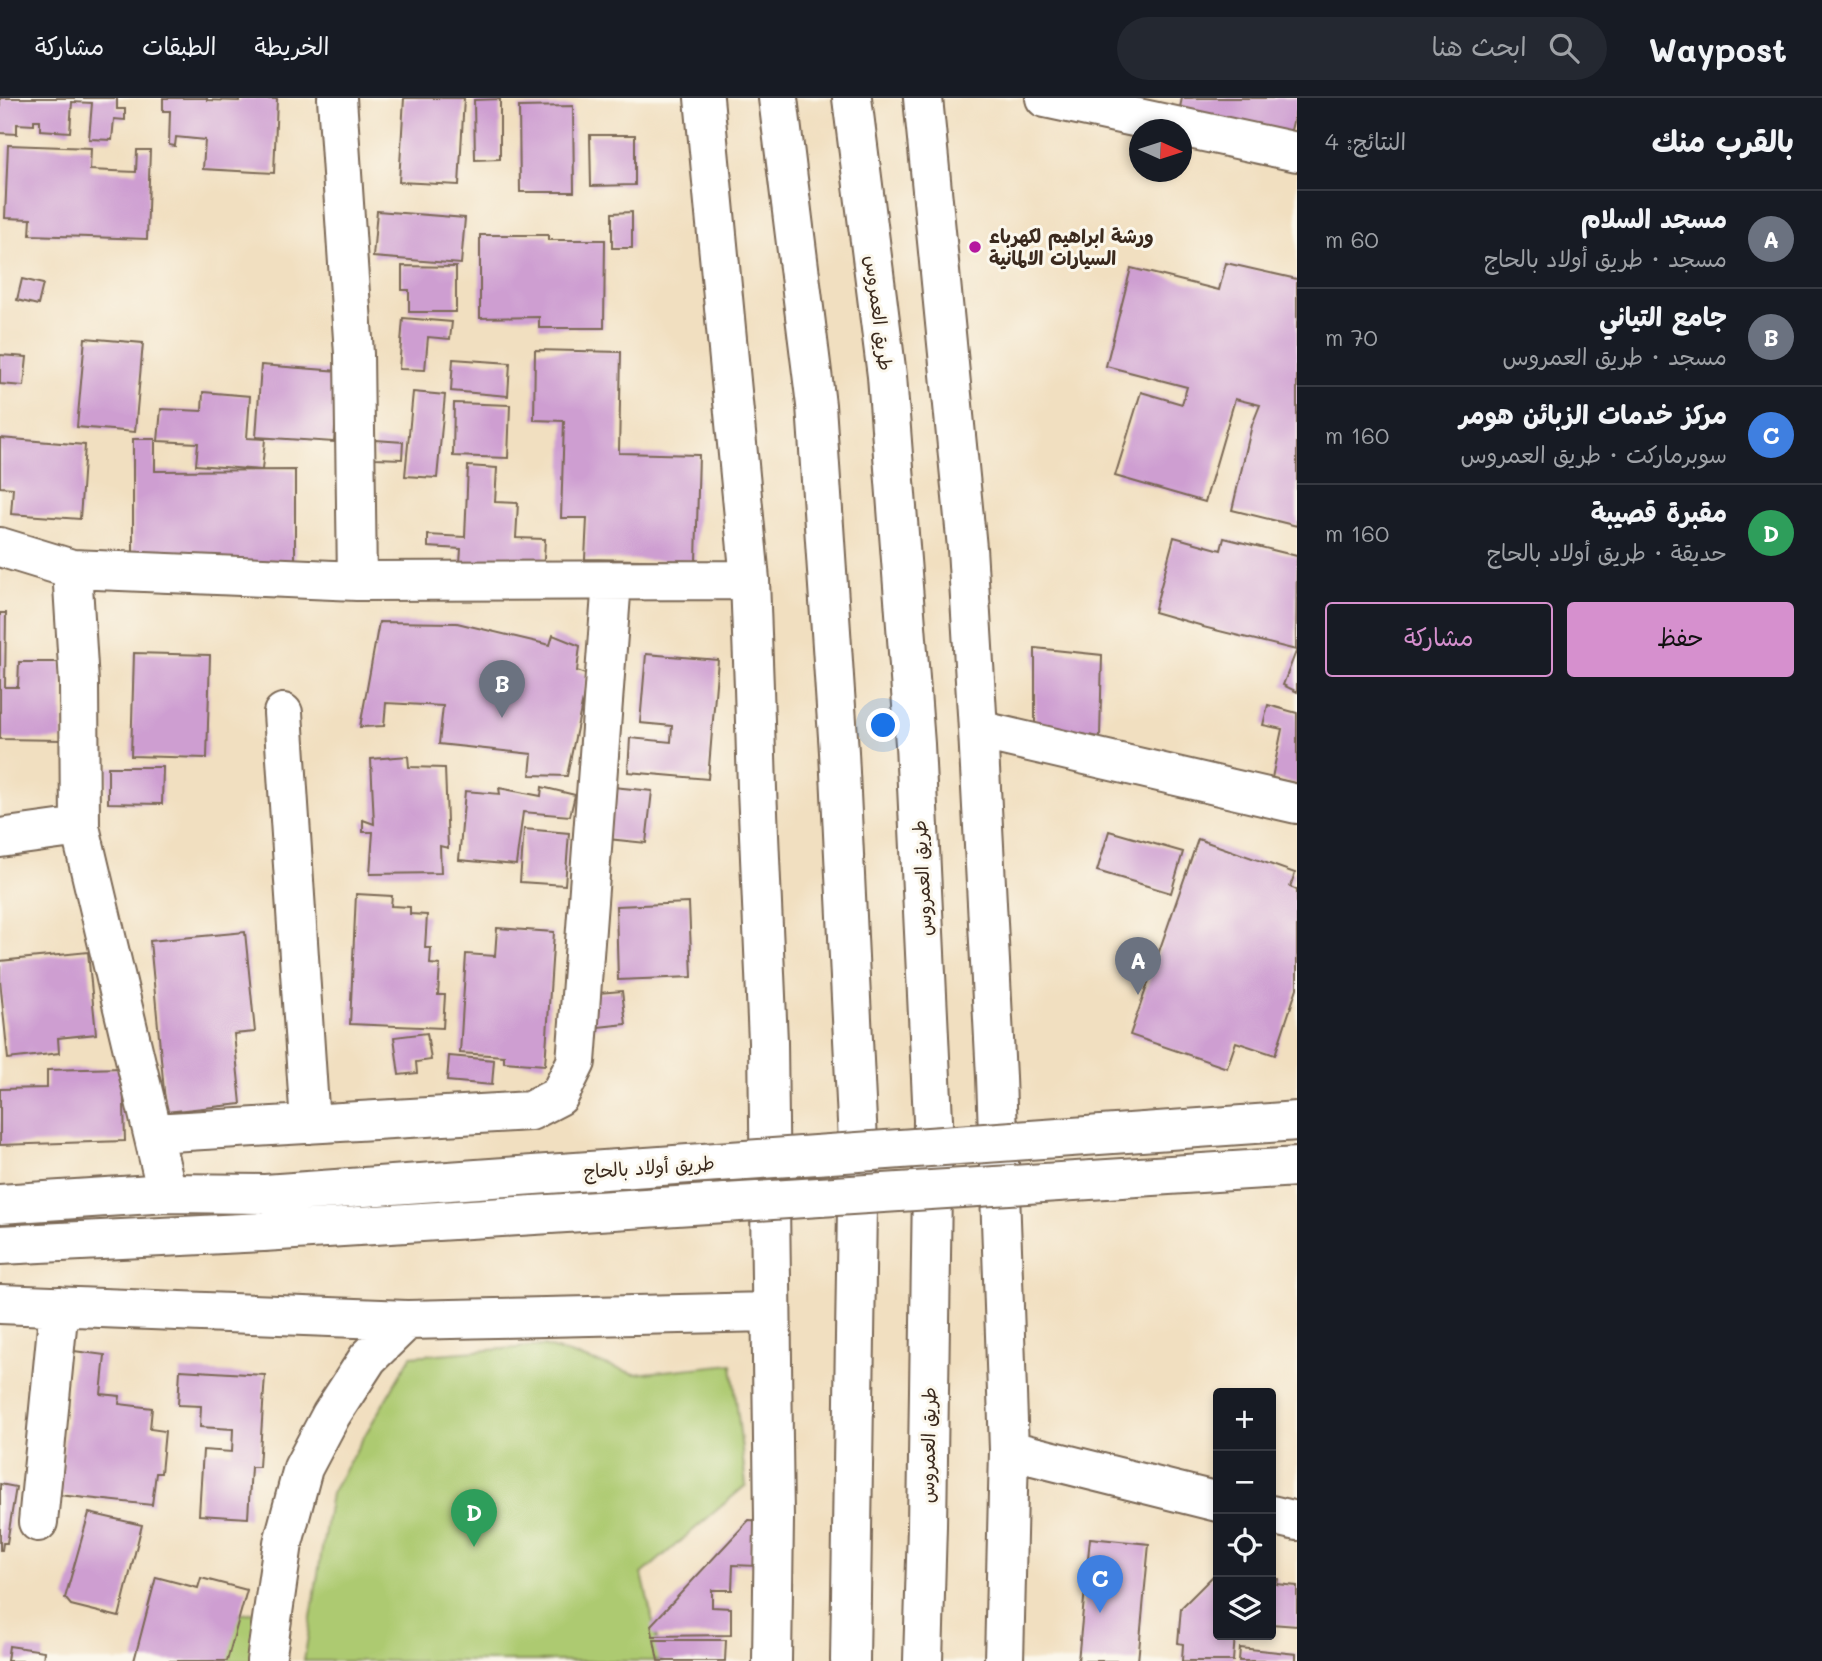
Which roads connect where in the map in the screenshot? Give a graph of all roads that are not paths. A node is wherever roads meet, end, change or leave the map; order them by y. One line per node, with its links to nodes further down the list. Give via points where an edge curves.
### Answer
1 (337, 98): 12 (street, via 354,354)
2 (704, 98): 11 (street)
3 (778, 98): 36 (street, via 816,405 858,1142)
4 (852, 98): 37 (street, طريق العمروس, via 887,376 915,744 932,1106)
5 (923, 98): 14 (street, via 967,548)
6 (1045, 98): 7 (street)
7 (1297, 152)
8 (0, 547): 9 (street)
9 (72, 569): 12 (street); 16 (street)
10 (612, 580): 11 (street); 12 (street); 19 (street, via 576,1062 559,1096 530,1111)
11 (750, 580): 27 (street, via 768,1042)
12 (356, 581)
13 (284, 713): 19 (street)
14 (978, 730): 15 (street); 29 (street)
15 (1297, 804)
16 (80, 827): 17 (street); 20 (street)
17 (0, 838)
18 (1297, 1121): 22 (street, طريق أولاد بالحاج, bridge, via 265,1194)
19 (310, 1124): 20 (street)
20 (152, 1133): 22 (street)
21 (1297, 1167): 24 (street, bridge)
22 (167, 1194): 23 (street, طريق أولاد بالحاج)
23 (0, 1204)
24 (0, 1245)
25 (0, 1304): 26 (street)
26 (58, 1306): 28 (street); 33 (street)
27 (770, 1312): 28 (street); 35 (street)
28 (407, 1320): 34 (street, via 368,1358 303,1468 283,1543)
29 (1009, 1450): 30 (street); 38 (street)
30 (1213, 1501)
31 (1276, 1516): 32 (street)
32 (1297, 1521)
33 (38, 1522)
34 (266, 1661)
35 (772, 1661)
36 (850, 1661)
37 (923, 1661)
38 (1004, 1661)

